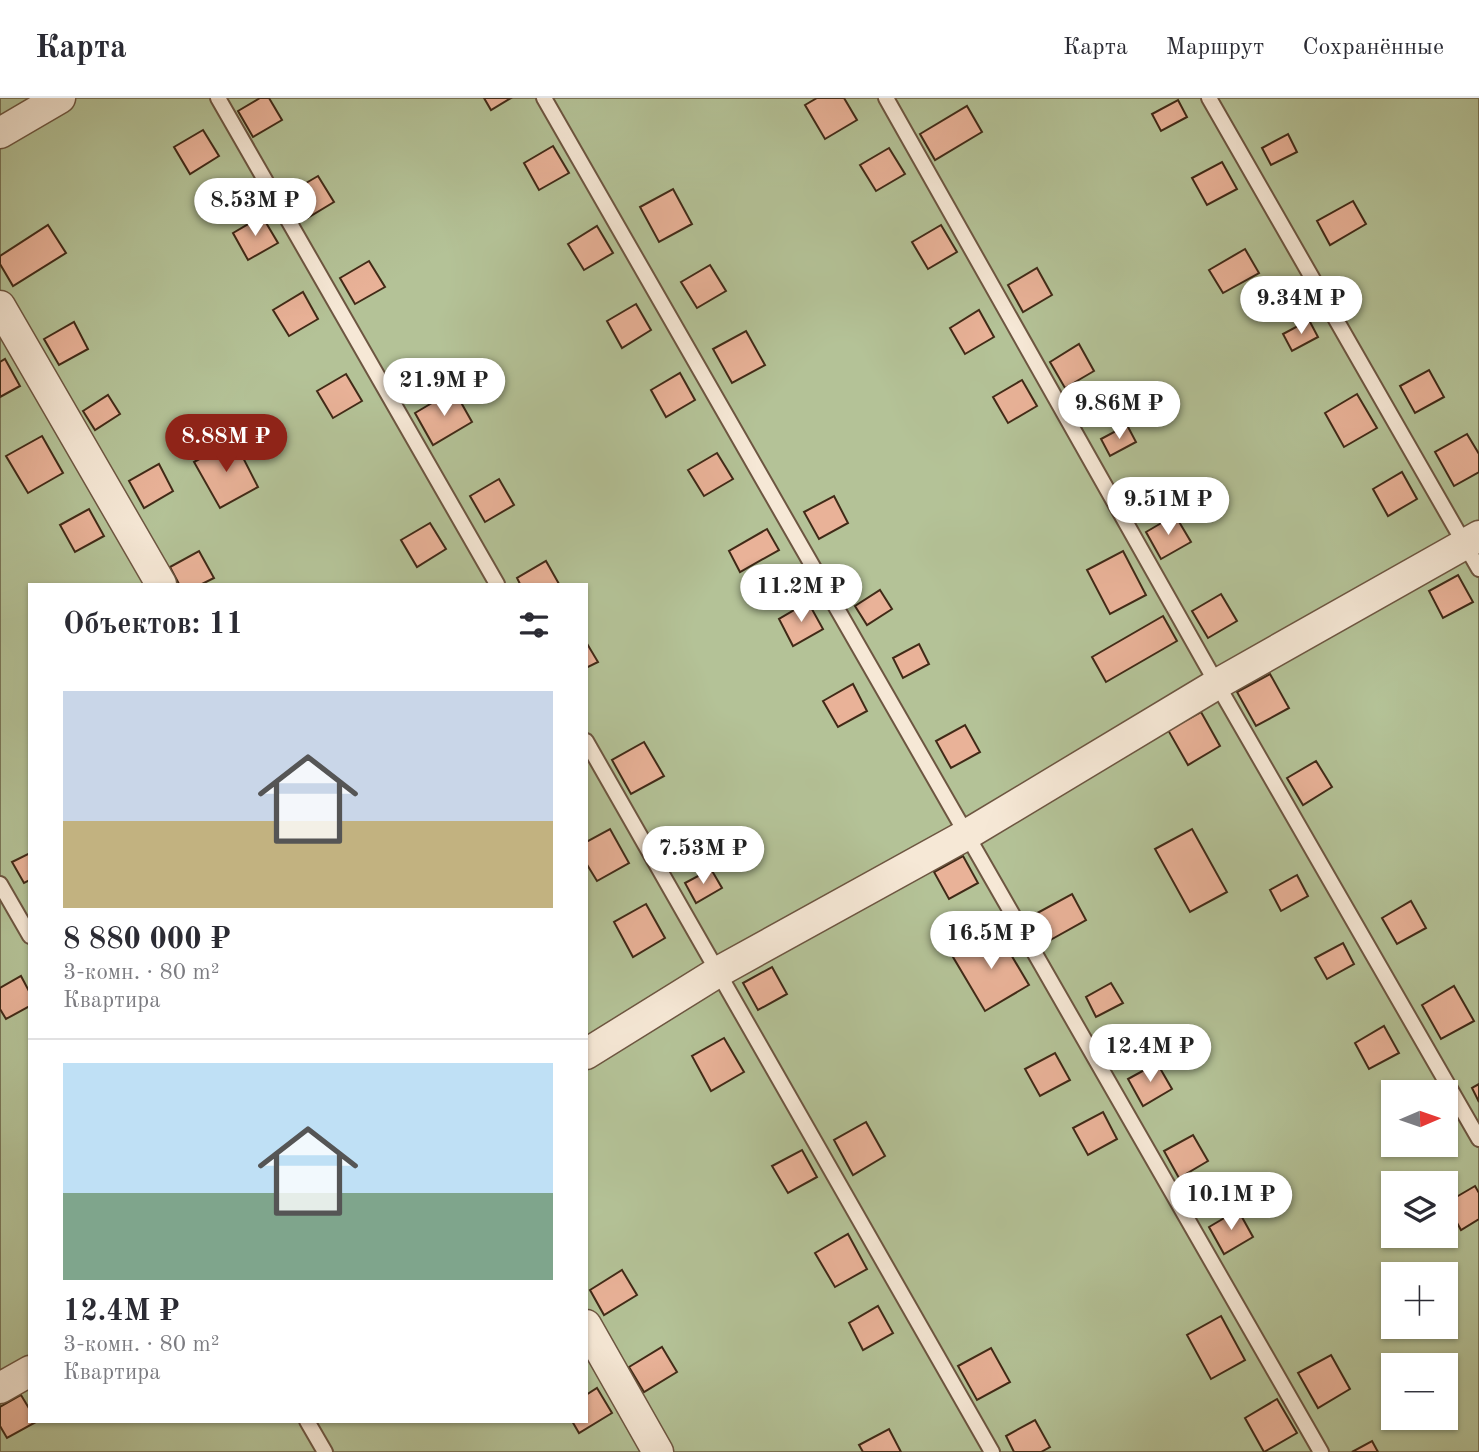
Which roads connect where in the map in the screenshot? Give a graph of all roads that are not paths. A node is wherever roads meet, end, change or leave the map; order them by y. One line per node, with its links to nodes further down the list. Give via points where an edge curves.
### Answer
1 (60, 98): 6 (street)
2 (218, 98): 10 (lane)
3 (544, 98): 13 (lane)
4 (886, 98): 11 (lane)
5 (1209, 98): 8 (lane)
6 (0, 134)
7 (0, 306): 9 (street)
8 (1474, 550): 11 (street)
9 (160, 583)
10 (496, 583)
11 (1217, 684): 13 (street); 18 (lane)
12 (588, 744): 16 (lane)
13 (966, 835): 16 (street); 26 (lane)
14 (0, 884): 15 (lane)
15 (28, 933)
16 (718, 972): 17 (street); 25 (lane)
17 (588, 1054)
18 (1479, 1139)
19 (588, 1328): 24 (street)
20 (28, 1372): 21 (street)
21 (0, 1388)
22 (308, 1423): 23 (lane)
23 (325, 1452)
24 (659, 1452)
25 (992, 1452)
26 (1321, 1452)

